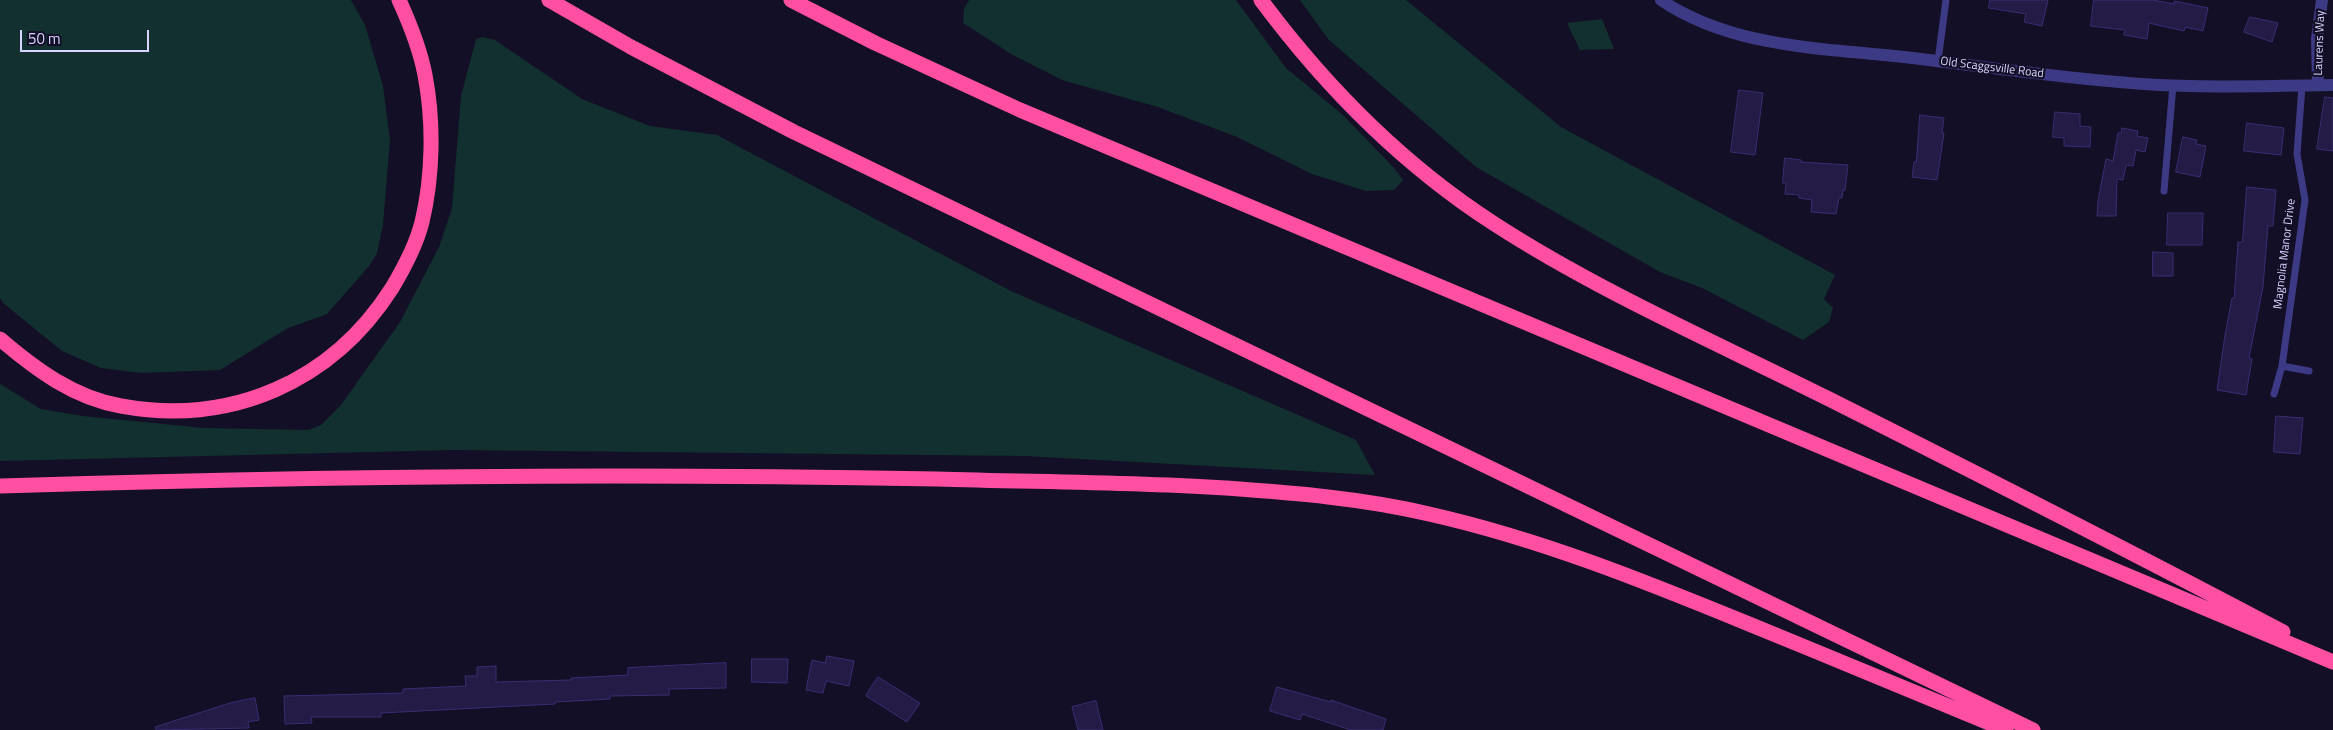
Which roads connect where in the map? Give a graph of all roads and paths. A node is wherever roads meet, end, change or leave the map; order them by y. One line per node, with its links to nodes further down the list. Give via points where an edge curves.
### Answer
1 (399, 0): 14 (highway, via 425,75 430,128 429,177 422,224 405,266 381,305 356,335 324,363 292,383 255,398 207,410 165,411 120,406 77,392 33,368)
2 (549, 0): 21 (highway, via 631,47 803,136)
3 (791, 0): 19 (highway, via 1020,110)
4 (1261, 0): 19 (highway, via 1344,100 1390,144 1491,222 1603,286 2123,547)
5 (1661, 0): 8 (street, Old Scaggsville Road, via 1703,23 1746,37 1796,46)
6 (1946, 0): 8 (lane)
7 (2322, 0): 10 (street, Laurens Way, via 2317,39)
8 (1938, 61): 9 (street, Old Scaggsville Road)
9 (2173, 85): 12 (street, Old Scaggsville Road); 13 (lane)
10 (2318, 85): 11 (street, Old Scaggsville Road); 12 (street, Old Scaggsville Road)
11 (2333, 85)
12 (2302, 86): 15 (lane, Magnolia Manor Drive, via 2297,154 2305,200)
13 (2164, 191)
14 (0, 339)
15 (2282, 366): 16 (lane); 17 (lane, Magnolia Manor Drive)
16 (2309, 371)
17 (2274, 394)
18 (0, 486): 20 (highway, via 327,478 848,478 1163,484 1354,500 1425,513 1584,558)
19 (2333, 660)
20 (2006, 730)
21 (2033, 730)

